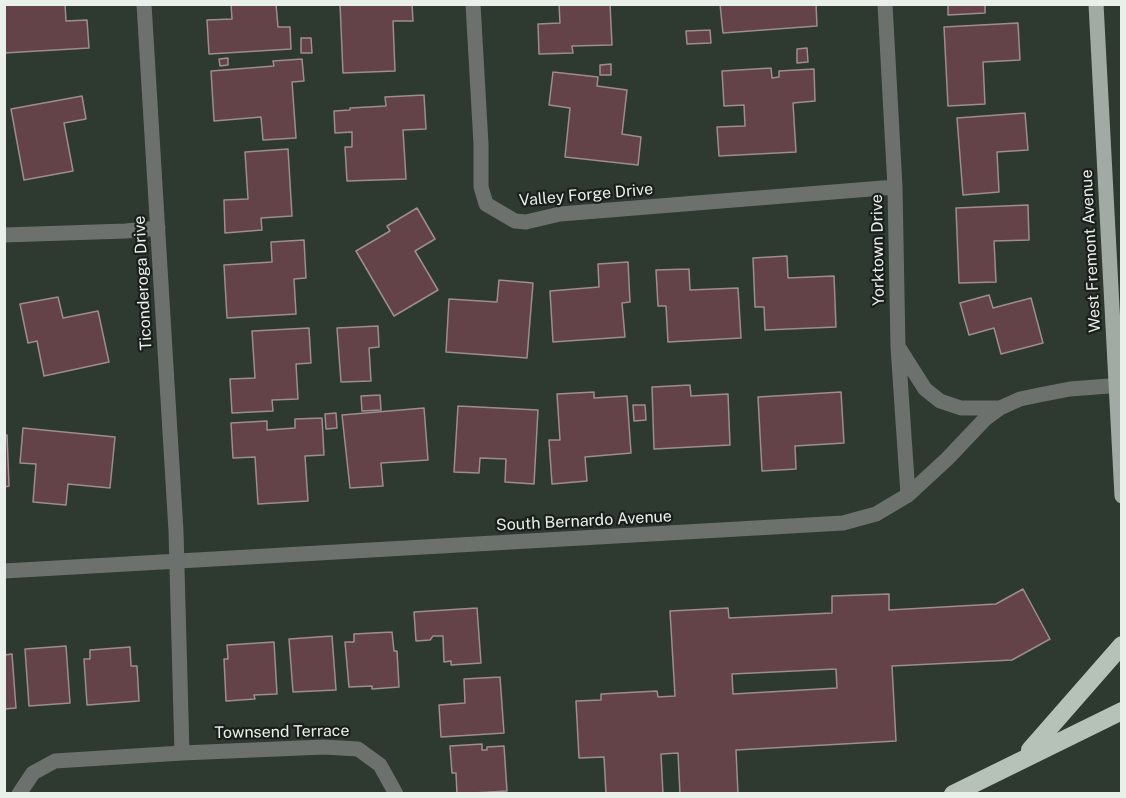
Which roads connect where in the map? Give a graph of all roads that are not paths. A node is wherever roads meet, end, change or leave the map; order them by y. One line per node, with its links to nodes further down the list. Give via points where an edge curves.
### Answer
1 (144, 4): 6 (street, Ticonderoga Drive)
2 (473, 4): 5 (street, Valley Forge Drive, via 481,187 486,204 515,221)
3 (885, 4): 5 (street, Yorktown Drive)
4 (1096, 4): 9 (main road, West Fremont Avenue)
5 (895, 187): 8 (street, Yorktown Drive)
6 (158, 228): 7 (street); 13 (street, Ticonderoga Drive)
7 (4, 236)
8 (898, 347): 10 (street, via 925,389 940,401 962,408); 11 (street, Yorktown Drive)
9 (1119, 385): 10 (street, South Bernardo Avenue, via 1070,389 1020,399); 12 (main road, West Fremont Avenue)
10 (1000, 408): 11 (street, South Bernardo Avenue)
11 (908, 495): 13 (street, South Bernardo Avenue, via 876,514 843,523)
12 (1122, 496)
13 (176, 560): 14 (street, South Bernardo Avenue); 17 (street)
14 (4, 571)
15 (1122, 645): 18 (highway)
16 (1122, 711): 18 (highway)
17 (182, 753): 19 (street, Townsend Terrace, via 55,761 33,773); 20 (street, Townsend Terrace, via 358,749 381,765)
18 (1023, 758): 21 (highway)
19 (19, 794)
20 (396, 794)
21 (953, 794)

